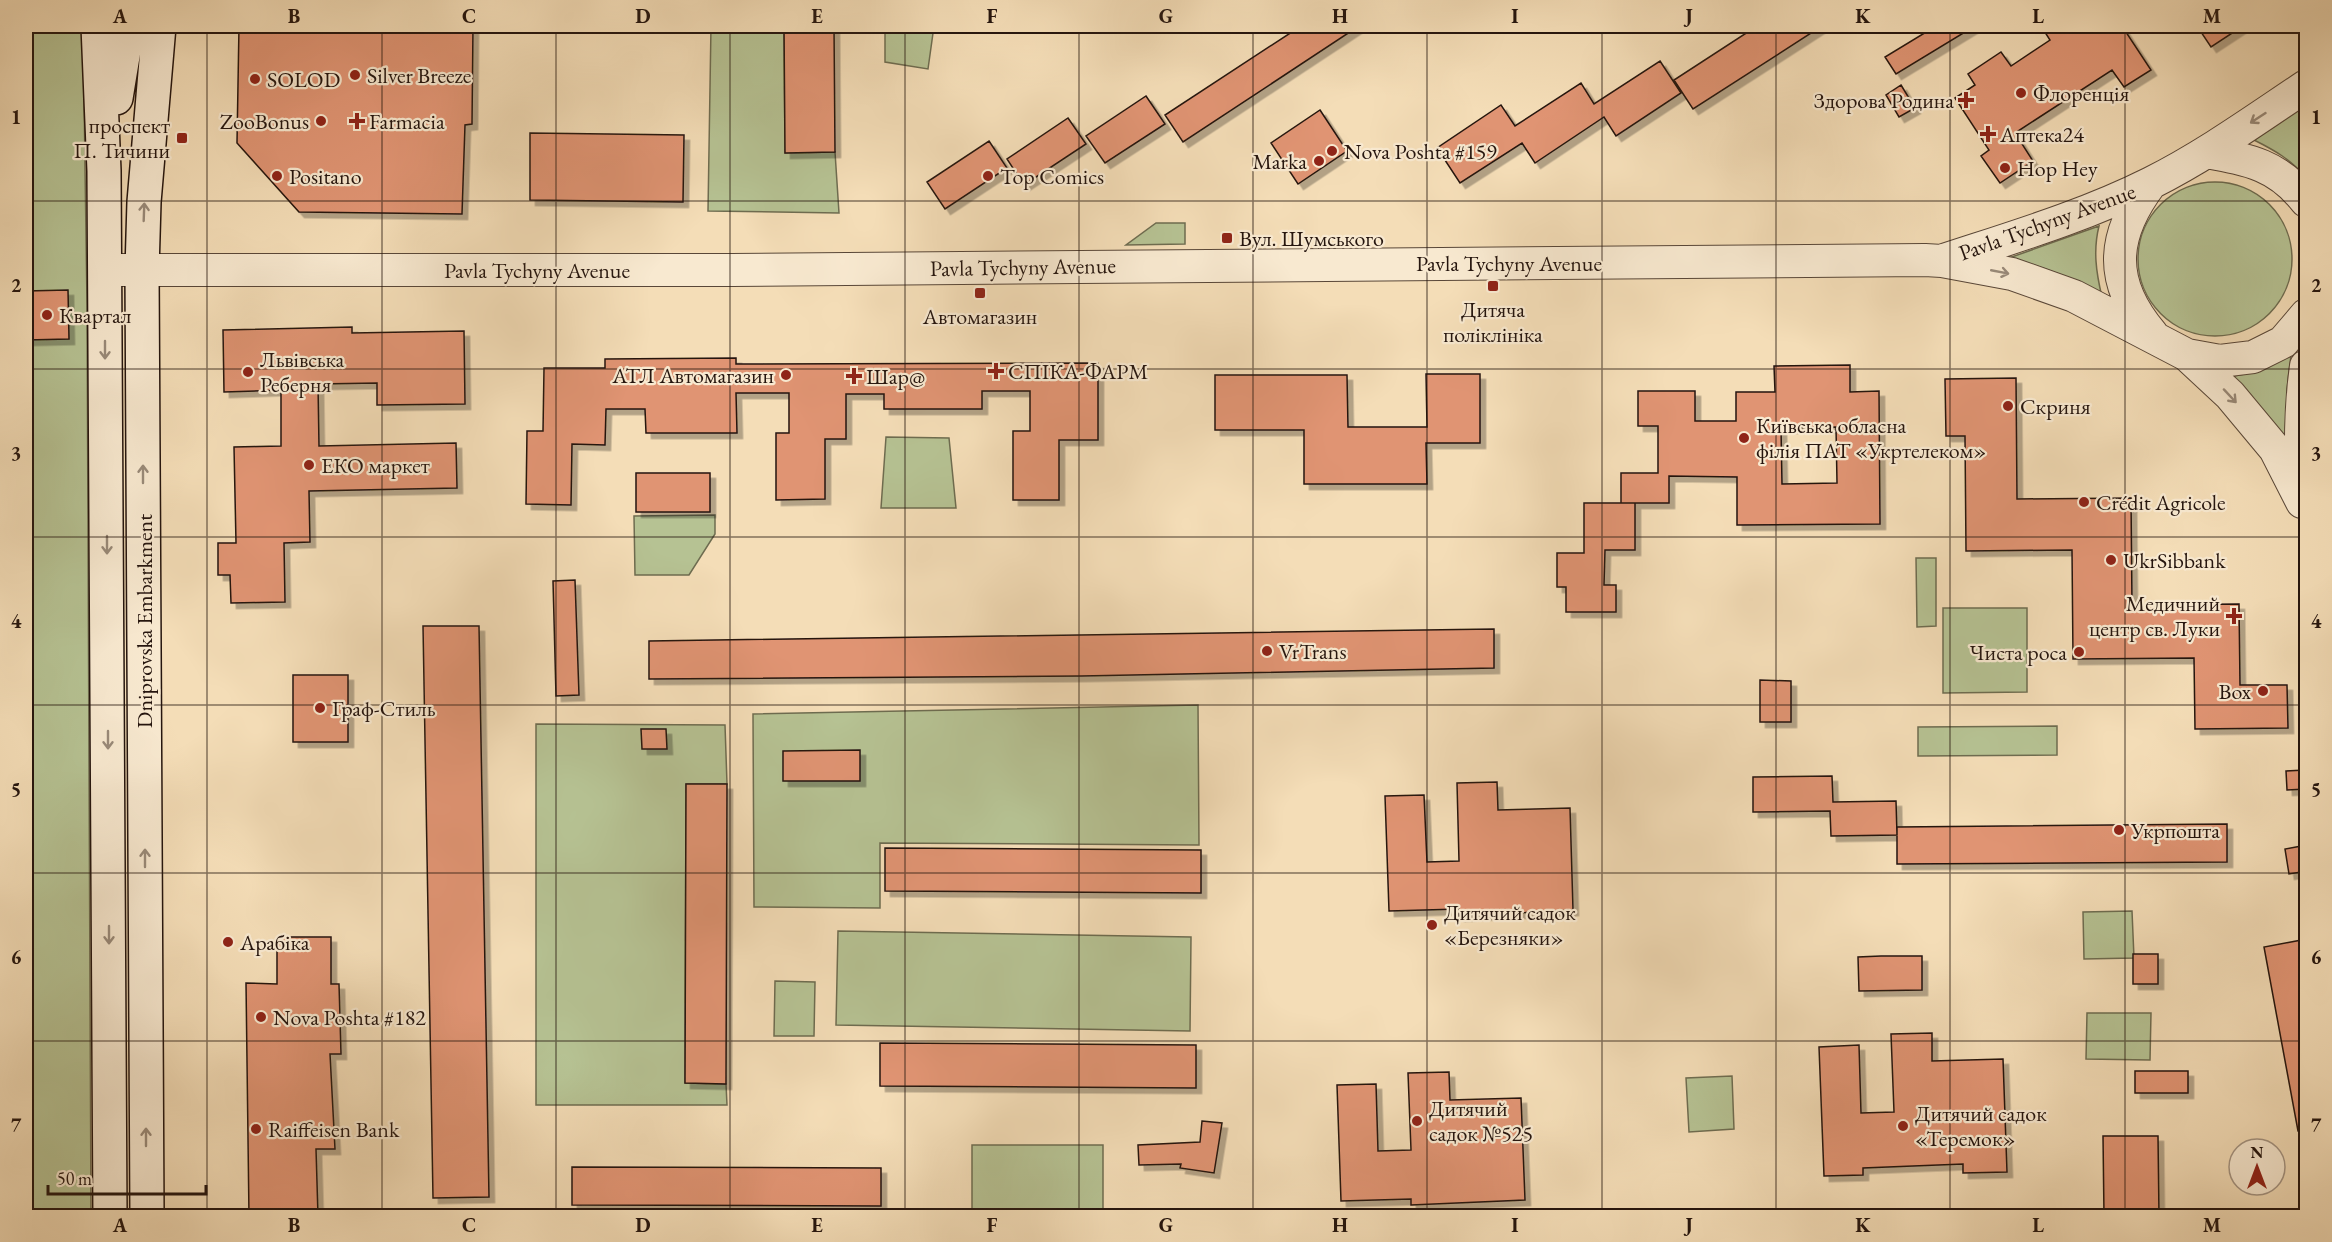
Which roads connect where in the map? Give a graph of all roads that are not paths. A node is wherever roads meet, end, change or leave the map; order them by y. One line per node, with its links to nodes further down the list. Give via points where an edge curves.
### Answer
1 (99, 26): 6 (main road, Dniprovska Embarkment)
2 (128, 26): 6 (main road, Dniprovska Embarkment)
3 (159, 26): 11 (main road, Dniprovska Embarkment, one-way to 3)
4 (2307, 86): 5 (street, Pavla Tychyny Avenue, one-way to 5)
5 (2206, 153): 7 (street, Pavla Tychyny Avenue); 8 (street, via 2250,160 2274,170)
6 (104, 171): 10 (main road, Dniprovska Embarkment)
7 (2151, 183): 9 (street, Pavla Tychyny Avenue, via 2090,211); 13 (street, Pavla Tychyny Avenue, via 2125,227 2120,257 2127,296 2136,314)
8 (2307, 201)
9 (1942, 261): 11 (street, Pavla Tychyny Avenue); 13 (street, Pavla Tychyny Avenue, one-way to 13, via 2012,274 2074,296)
10 (105, 270): 11 (street, Pavla Tychyny Avenue); 17 (main road, Dniprovska Embarkment, one-way to 17)
11 (142, 270): 18 (main road, Dniprovska Embarkment, one-way to 11)
12 (2307, 315): 14 (street, Pavla Tychyny Avenue, via 2283,342 2253,357 2220,361)
13 (2156, 337): 14 (street, Pavla Tychyny Avenue)
14 (2187, 355): 16 (street, one-way to 16, via 2230,395 2275,449)
15 (2307, 366): 16 (street, via 2299,438)
16 (2304, 510)
17 (110, 1216)
18 (147, 1216)

